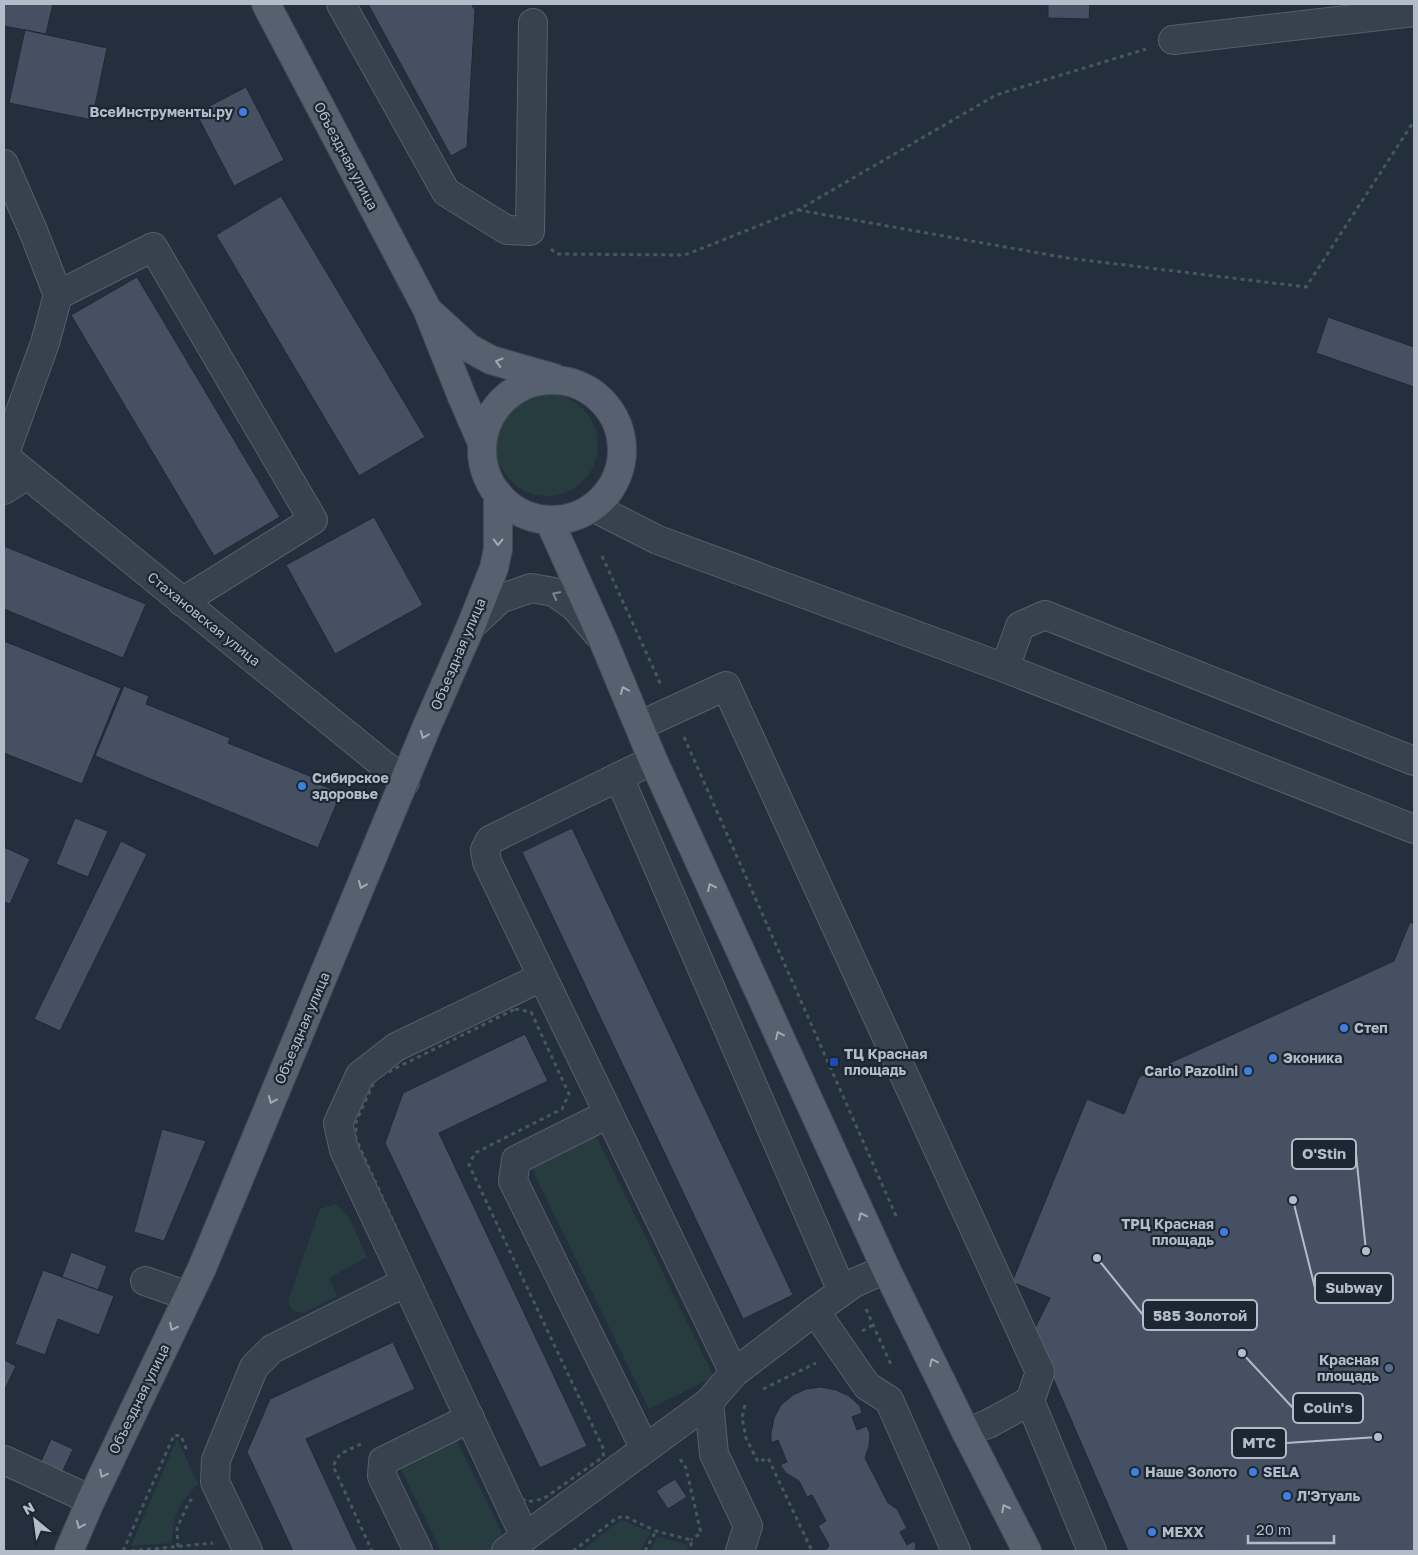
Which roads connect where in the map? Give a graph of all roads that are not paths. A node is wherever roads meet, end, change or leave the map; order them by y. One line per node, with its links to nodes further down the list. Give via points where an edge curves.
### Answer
1 (266, 4): 8 (main road, Объездная улица)
2 (341, 4): 4 (street, via 446,192 507,230 530,231)
3 (1414, 12): 5 (street)
4 (533, 23)
5 (1173, 40)
6 (4, 164): 7 (street)
7 (58, 295): 11 (street, via 45,343); 17 (street, via 153,247 313,520)
8 (426, 309): 9 (main road, one-way to 8, via 492,360 469,348); 10 (main road)
9 (563, 380): 10 (main road, via 540,381 519,388 501,402 488,421); 15 (main road, via 583,386 599,398 612,413 620,432 622,452 618,472 609,490)
10 (482, 442): 14 (main road, via 488,478)
11 (4, 456): 12 (street, Стахановская улица)
12 (27, 475): 13 (street); 17 (street, Стахановская улица)
13 (4, 490)
14 (498, 494): 16 (main road, via 529,516); 18 (main road, Объездная улица, one-way to 18, via 498,549 494,568)
15 (593, 507): 16 (main road, via 572,517); 20 (street, via 658,540)
16 (549, 520): 19 (main road)
17 (182, 602): 25 (street, Стахановская улица)
18 (471, 626): 19 (street, one-way to 18, via 575,607 554,592 532,588 500,599); 25 (main road, Объездная улица, one-way to 25)
19 (603, 640): 21 (main road, one-way to 19)
20 (1005, 668): 23 (street, via 1020,626 1045,615); 26 (street)
21 (639, 726): 22 (main road); 36 (street, via 726,686 1040,1372)
22 (653, 760): 24 (street); 29 (main road, one-way to 22)
23 (1414, 761)
24 (619, 777): 27 (street, via 490,840 485,850 487,862); 32 (street)
25 (405, 782): 33 (main road, Объездная улица, one-way to 33)
26 (1414, 828)
27 (542, 977): 28 (street); 31 (street, via 396,1047 360,1075 338,1123 344,1150)
28 (608, 1114): 35 (street); 40 (street, via 516,1160 513,1181)
29 (886, 1268): 32 (street); 39 (main road, one-way to 29)
30 (145, 1281): 33 (street)
31 (406, 1282): 38 (street); 45 (street, via 272,1349 254,1367 216,1460 214,1482)
32 (842, 1291): 34 (street)
33 (188, 1296): 42 (main road, Объездная улица, one-way to 42)
34 (815, 1310): 35 (street); 48 (street, via 867,1386 889,1400)
35 (734, 1374): 37 (street)
36 (1030, 1401): 39 (street); 50 (street)
37 (709, 1402): 40 (street); 47 (street, via 714,1454 748,1526)
38 (470, 1418): 43 (street); 46 (street, via 383,1461 382,1476)
39 (966, 1432): 49 (main road, one-way to 39)
40 (654, 1442): 43 (street)
41 (4, 1460): 42 (street)
42 (91, 1500): 44 (main road, Объездная улица, one-way to 44)
43 (516, 1544)
44 (69, 1551)
45 (248, 1551)
46 (418, 1551)
47 (740, 1551)
48 (956, 1551)
49 (1027, 1551)
50 (1092, 1551)

